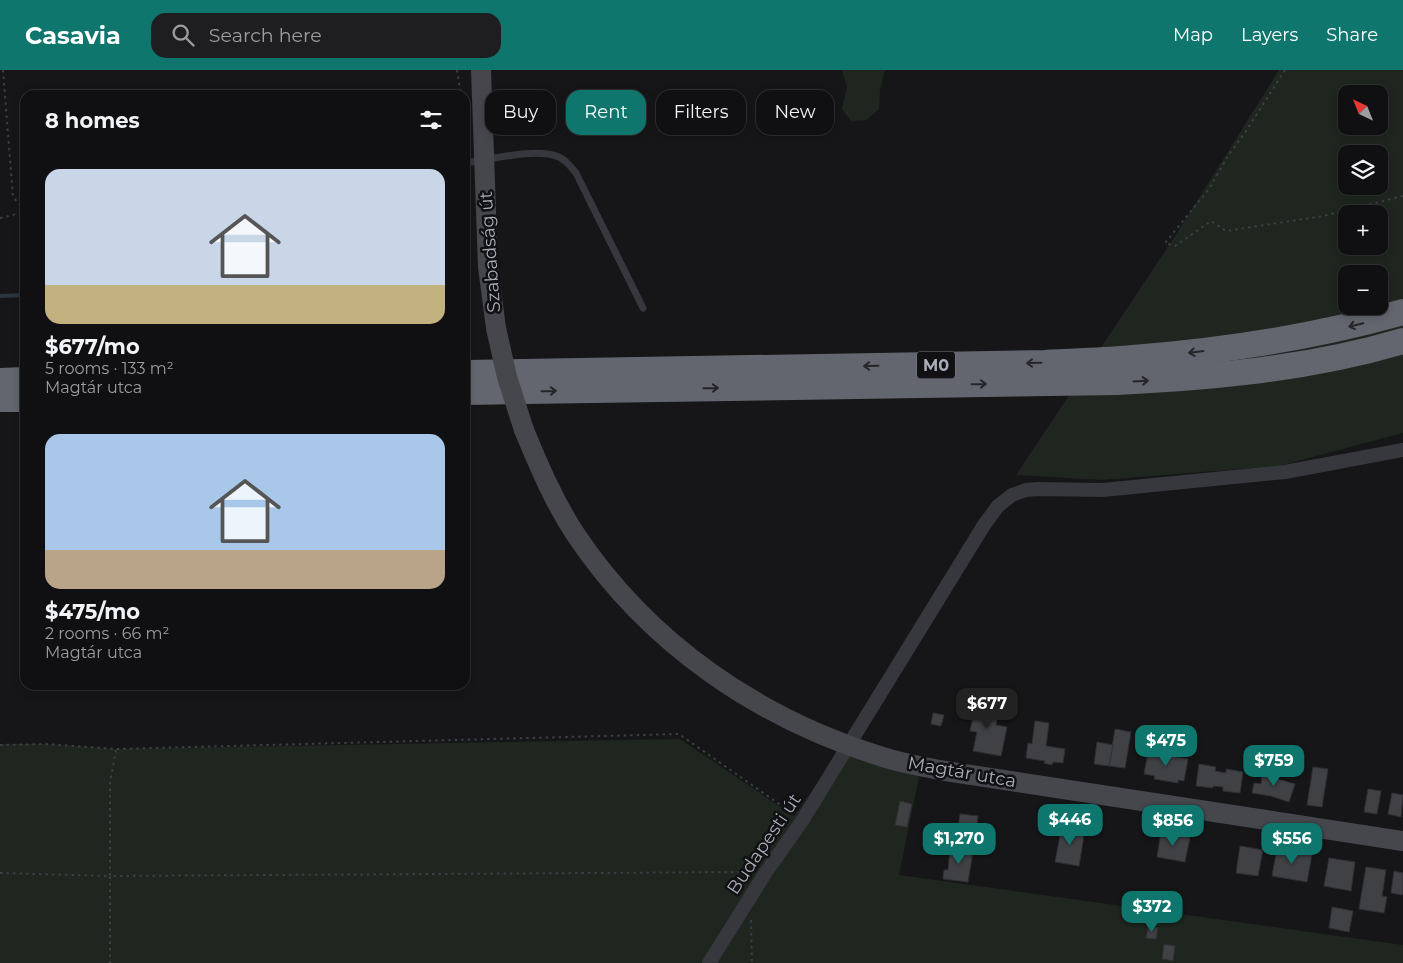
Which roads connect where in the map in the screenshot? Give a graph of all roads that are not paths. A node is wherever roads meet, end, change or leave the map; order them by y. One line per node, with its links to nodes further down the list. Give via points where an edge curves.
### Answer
1 (481, 70): 2 (street, Szabadság út)
2 (475, 162): 3 (lane, via 533,153 559,157 568,164 576,173); 13 (street, Szabadság út, bridge, via 496,328 507,377 524,430 549,489 576,535 611,581 651,624 688,657 770,710)
3 (643, 308)
4 (1403, 312): 6 (highway, M0, one-way to 6, via 1300,337 1131,358)
5 (1403, 342): 9 (highway, M0, one-way to 5, via 1117,382 1264,371)
6 (470, 373)
7 (20, 380): 8 (highway)
8 (0, 381)
9 (470, 392)
10 (20, 399): 11 (highway)
11 (0, 400)
12 (1403, 450): 13 (street, Budapesti út, via 1285,472 1103,490 1026,490 1012,495 998,506 984,525)
13 (849, 745): 14 (street, Magtár utca, via 939,770); 15 (street, Budapesti út)
14 (1403, 841)
15 (709, 963)

